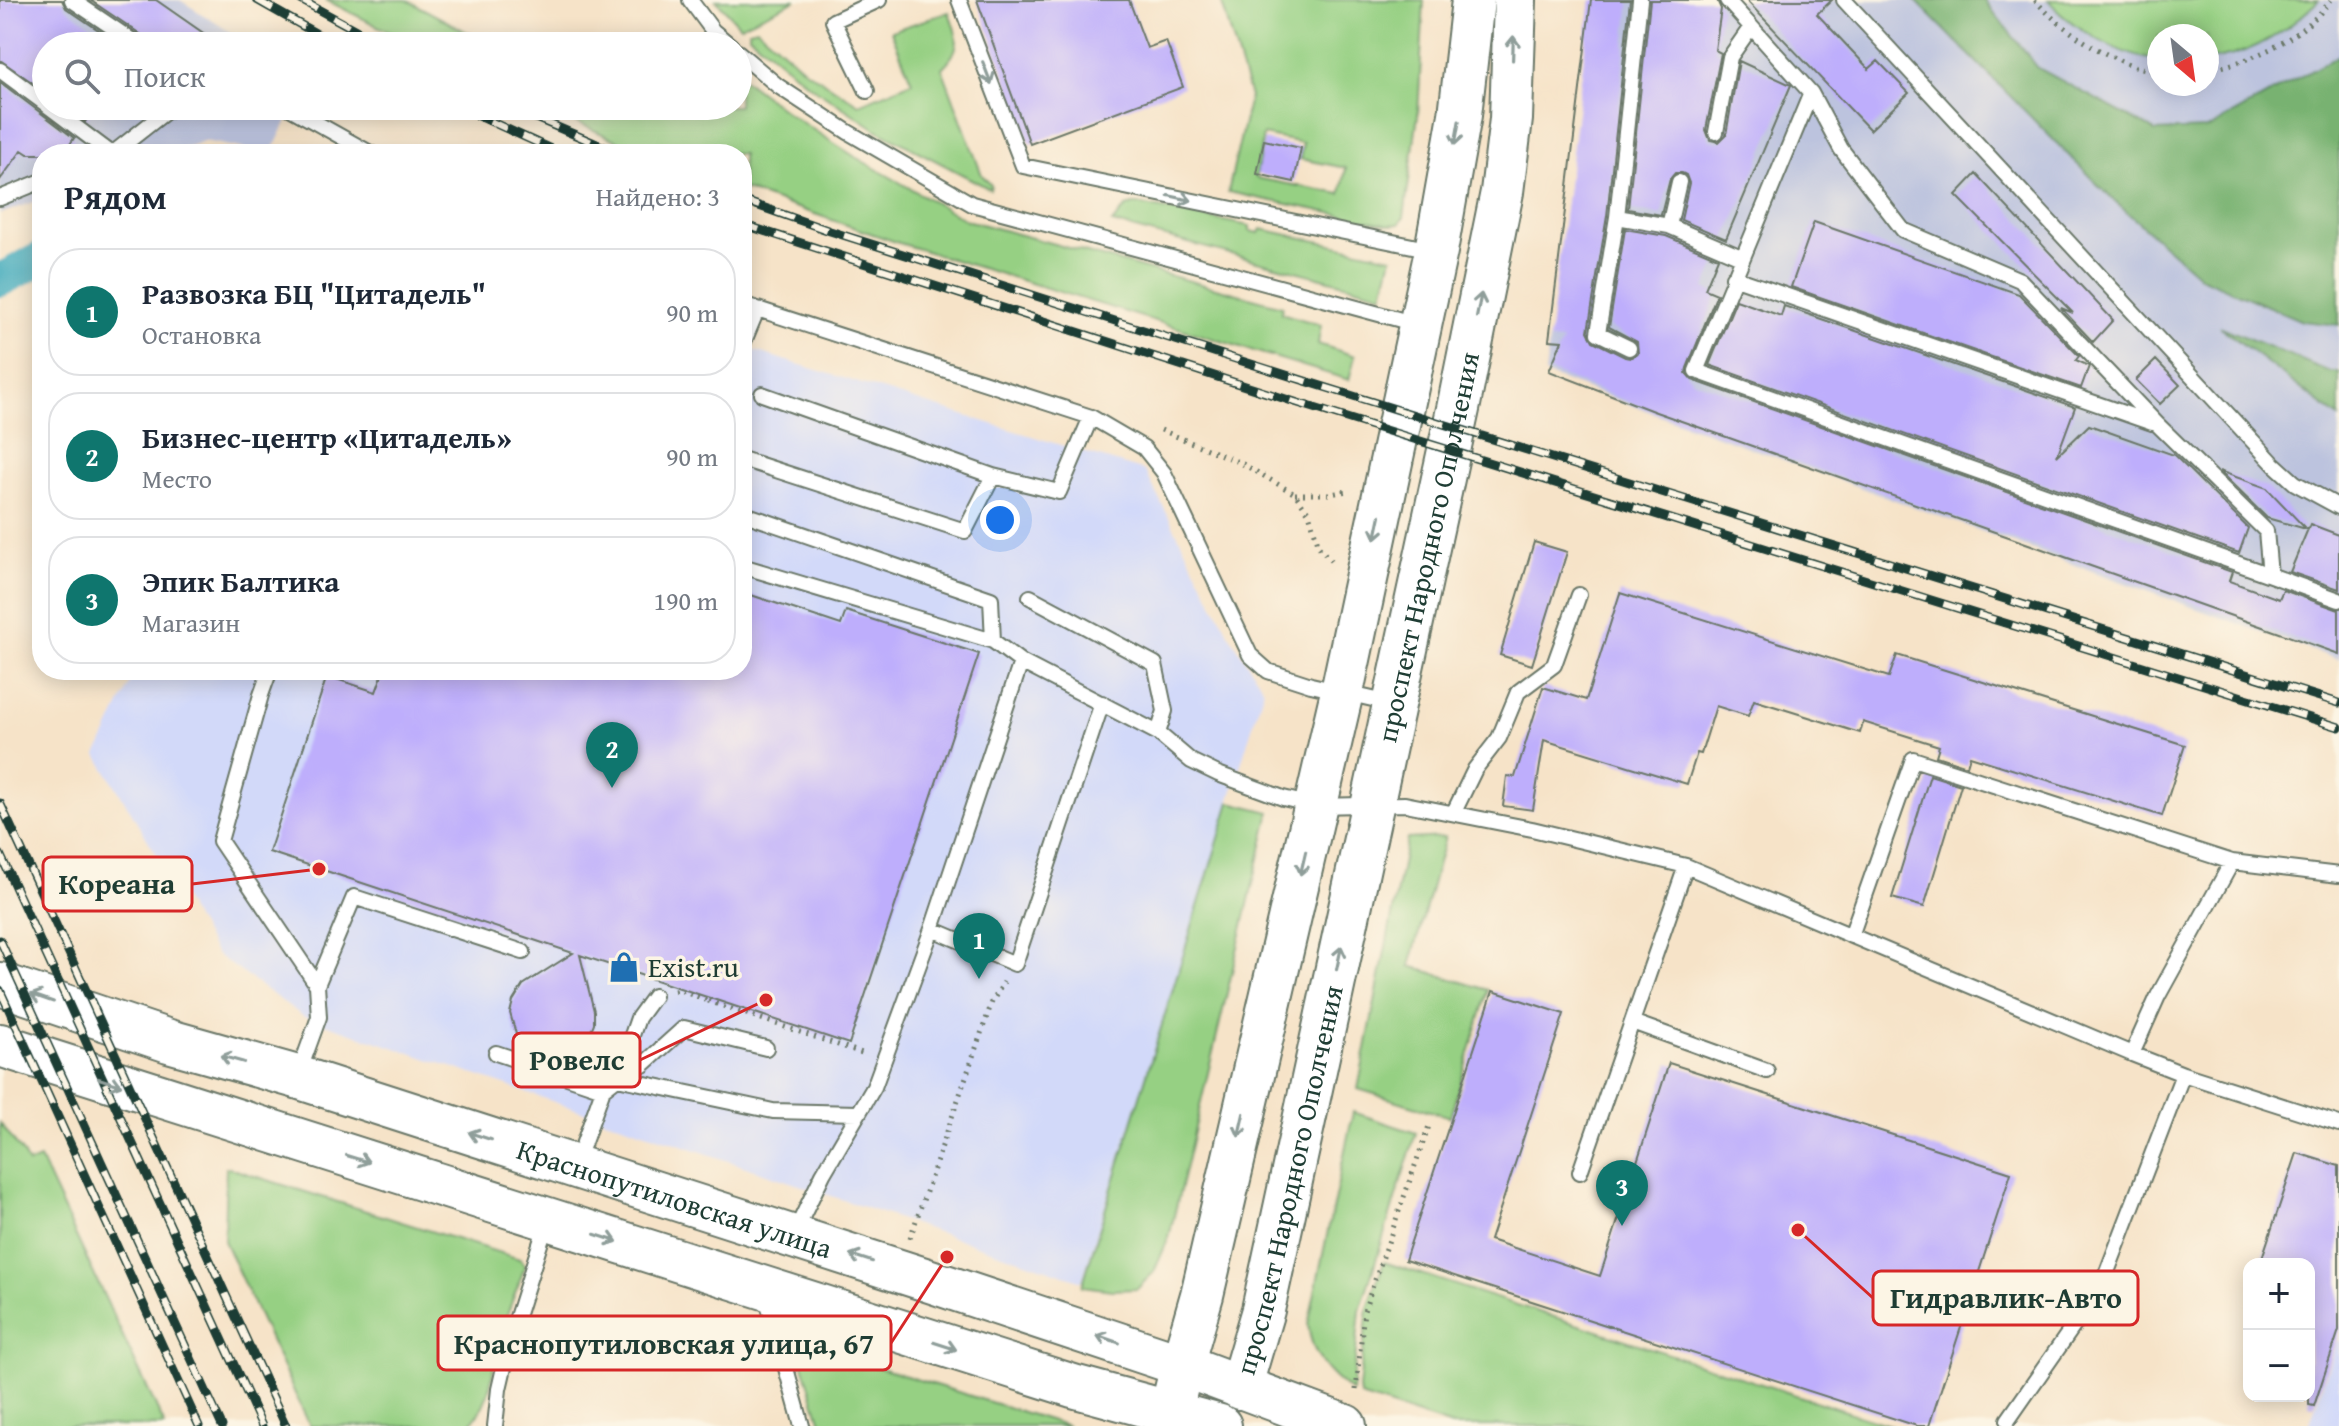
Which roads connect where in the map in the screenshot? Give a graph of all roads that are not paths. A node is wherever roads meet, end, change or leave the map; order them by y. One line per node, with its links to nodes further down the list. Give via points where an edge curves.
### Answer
1 (72, 0): 11 (lane)
2 (690, 0): 12 (lane)
3 (879, 0): 15 (lane, via 833,21)
4 (959, 0): 30 (lane, one-way to 30, via 1023,166)
5 (1473, 0): 30 (main road, проспект Народного Ополчения, one-way to 30)
6 (1515, 0): 55 (main road, проспект Народного Ополчения, one-way to 6, via 1502,192 1511,119)
7 (1640, 0): 28 (lane)
8 (1727, 0): 10 (lane)
9 (1844, 0): 43 (lane, via 2274,464 2295,483)
10 (1751, 27): 16 (lane); 21 (lane, via 1730,57)
11 (119, 32)
12 (714, 32)
13 (752, 64): 36 (lane, via 848,132 972,204)
14 (0, 70): 17 (lane)
15 (867, 91)
16 (1811, 93): 31 (lane); 40 (lane, via 1841,149 1903,230 2020,280)
17 (32, 94)
18 (67, 120): 22 (lane)
19 (155, 120): 23 (lane)
20 (309, 120): 24 (lane)
21 (1716, 132)
22 (99, 144)
23 (125, 144)
24 (350, 144)
25 (1679, 182): 29 (lane)
26 (32, 185): 27 (lane)
27 (0, 198)
28 (1617, 217): 29 (lane); 37 (lane, via 1598,333)
29 (1669, 226): 31 (lane)
30 (1436, 251): 36 (main road, проспект Народного Ополчения)
31 (1741, 257): 32 (lane)
32 (1733, 277): 40 (lane); 46 (lane, via 1696,371)
33 (752, 308): 34 (lane)
34 (757, 310): 35 (lane); 39 (lane)
35 (752, 322)
36 (1421, 325): 53 (main road, проспект Народного Ополчения, one-way to 53)
37 (1629, 348)
38 (762, 394): 42 (lane)
39 (1091, 417): 42 (lane, via 1059,492); 53 (lane, via 1144,448 1164,473 1250,655 1268,671)
40 (2158, 425): 46 (lane, via 2266,531)
41 (752, 462): 42 (lane, via 965,531)
42 (993, 476)
43 (2339, 507)
44 (752, 516): 50 (lane, via 991,599)
45 (752, 569): 50 (lane)
46 (2270, 575): 49 (lane)
47 (1579, 595): 59 (lane, via 1554,665 1518,692 1499,738 1475,769)
48 (1030, 597): 56 (lane, via 1155,664 1165,711)
49 (2339, 600)
50 (993, 641): 51 (lane)
51 (1021, 662): 54 (lane); 63 (lane)
52 (266, 680): 67 (lane, via 220,841)
53 (1342, 692): 55 (lane); 58 (main road, проспект Народного Ополчения)
54 (1102, 703): 56 (lane); 63 (lane, via 1015,964)
55 (1393, 704): 57 (main road, проспект Народного Ополчения)
56 (1158, 733): 58 (lane, via 1191,761 1218,774)
57 (1371, 804): 58 (lane); 59 (lane); 87 (main road, проспект Народного Ополчения, one-way to 57, via 1263,1310)
58 (1317, 806): 86 (main road, проспект Народного Ополчения, one-way to 86)
59 (1454, 812): 61 (lane)
60 (2232, 862): 62 (lane); 64 (lane, via 1913,759); 72 (lane)
61 (1686, 866): 64 (lane); 69 (lane)
62 (2339, 875)
63 (932, 929): 79 (lane, via 874,1087)
64 (1851, 936): 72 (lane)
65 (523, 952): 67 (lane, via 354,897)
66 (0, 984): 76 (main road, Краснопутиловская улица, one-way to 66)
67 (317, 985): 76 (lane, via 319,1017)
68 (654, 996): 77 (lane, via 638,1018)
69 (1632, 1022): 74 (lane); 82 (lane)
70 (766, 1048): 77 (lane, via 684,1028 643,1065)
71 (496, 1053): 78 (lane)
72 (2132, 1054): 75 (lane)
73 (12, 1056): 83 (main road, Краснопутиловская улица, one-way to 83)
74 (1767, 1071)
75 (2183, 1074): 80 (lane); 90 (lane, via 2102,1285)
76 (297, 1077): 81 (main road, Краснопутиловская улица, one-way to 76)
77 (617, 1078): 78 (lane); 79 (lane, via 773,1111)
78 (603, 1089): 81 (lane)
79 (858, 1113): 84 (lane)
80 (2339, 1124)
81 (576, 1166): 84 (main road, Краснопутиловская улица)
82 (1580, 1172)
83 (548, 1219): 85 (main road, Краснопутиловская улица, one-way to 85); 91 (lane, via 512,1333)
84 (793, 1237): 86 (main road, Краснопутиловская улица, one-way to 84)
85 (764, 1288): 88 (main road, Краснопутиловская улица, one-way to 88, via 1073,1386); 92 (lane)
86 (1182, 1365): 87 (main road, Краснопутиловская улица); 88 (main road, проспект Народного Ополчения)
87 (1240, 1388): 88 (main road, проспект Народного Ополчения); 89 (main road, Краснопутиловская улица)
88 (1171, 1411): 93 (main road, Краснопутиловская улица)
89 (1350, 1412)
90 (2008, 1420)
91 (495, 1426)
92 (802, 1426)
93 (1220, 1426)

